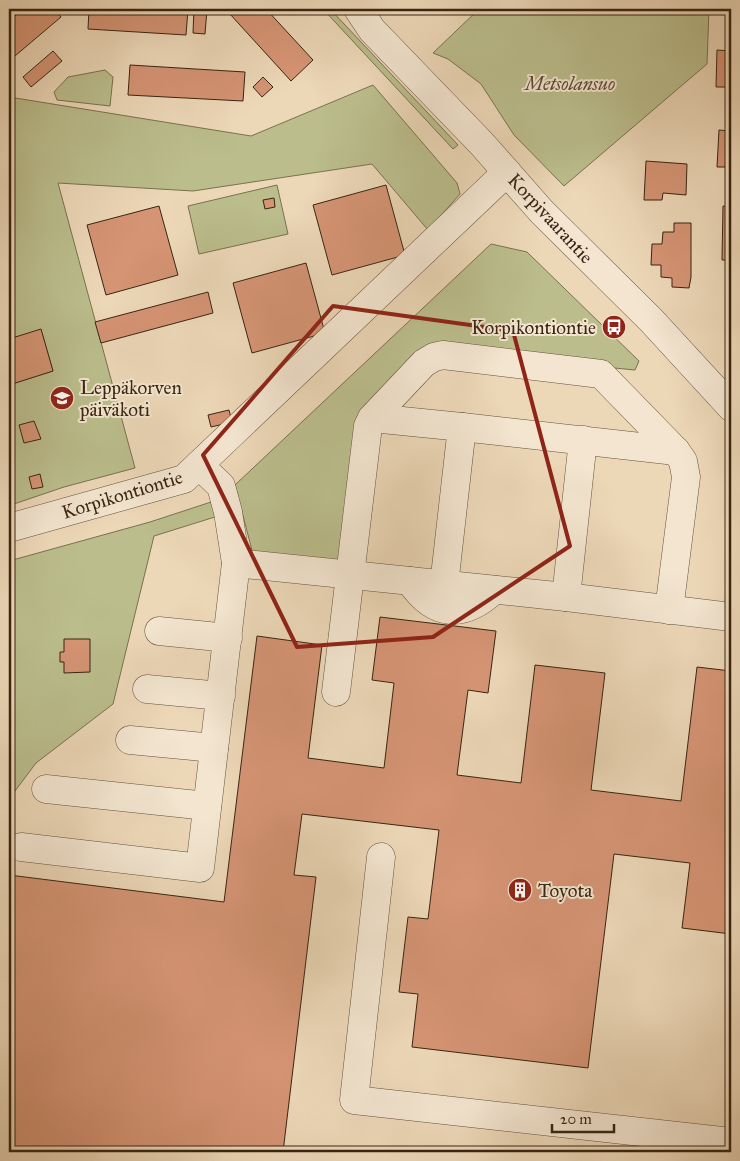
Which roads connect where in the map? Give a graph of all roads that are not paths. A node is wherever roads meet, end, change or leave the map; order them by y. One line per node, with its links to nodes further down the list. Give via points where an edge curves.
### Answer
1 (341, 9): 2 (street, Korpivaarantie)
2 (365, 19): 3 (street, Korpivaarantie)
3 (507, 172): 4 (street, Korpivaarantie); 9 (street, Korpikontiontie)
4 (731, 406)
5 (372, 418): 6 (street); 8 (street, via 424,363 443,355 601,374); 12 (street, via 366,435)
6 (462, 427): 7 (street); 14 (street)
7 (583, 440): 8 (street); 16 (street)
8 (676, 451): 17 (street, via 683,461 686,477)
9 (199, 465): 10 (street, Korpikontiontie, via 184,479); 11 (street, via 221,486)
10 (9, 528)
11 (236, 563): 12 (street); 20 (street)
12 (351, 576): 13 (street); 22 (street)
13 (410, 582): 14 (street); 15 (street, via 420,597 437,608 459,610 480,603)
14 (444, 585): 15 (street)
15 (494, 590): 16 (street)
16 (566, 597): 17 (street)
17 (669, 610): 18 (street)
18 (731, 617)
19 (159, 630): 20 (street)
20 (228, 638): 23 (street)
21 (147, 689): 23 (street)
22 (336, 692)
23 (221, 696): 25 (street)
24 (130, 740): 25 (street)
25 (214, 748): 27 (street)
26 (46, 788): 27 (street)
27 (207, 806): 28 (street, via 200,868)
28 (21, 847)
29 (381, 857): 30 (street, via 354,1100)
30 (731, 1142)

